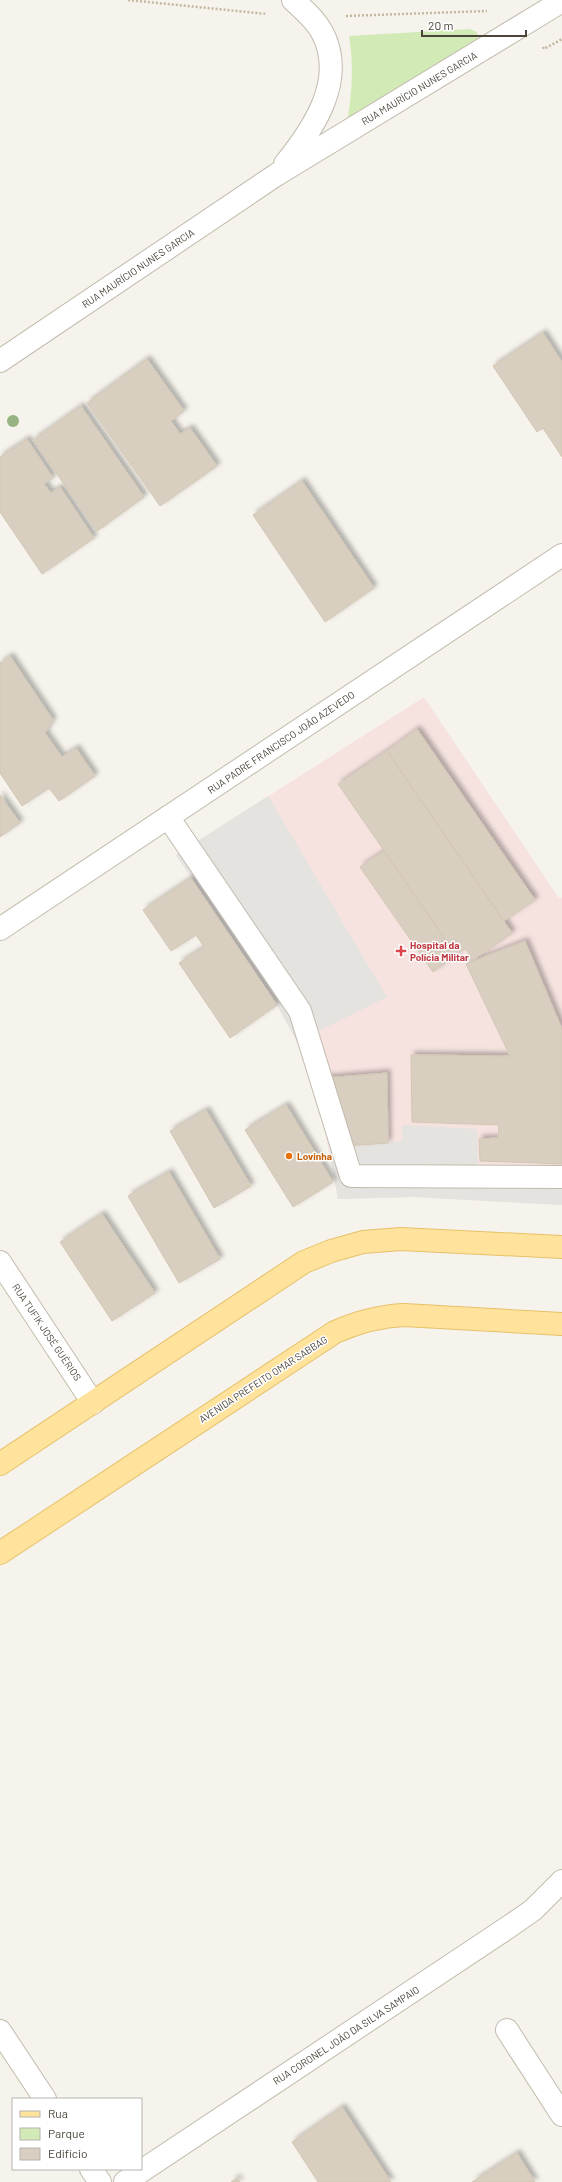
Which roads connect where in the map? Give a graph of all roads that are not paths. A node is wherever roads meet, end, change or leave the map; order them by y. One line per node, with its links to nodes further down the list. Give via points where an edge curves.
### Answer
1 (293, 0): 3 (street, RUA MAURÍCIO NUNES GARCIA, via 310,15 322,32 328,50 330,70 327,96 317,119)
2 (562, 0): 3 (street, RUA MAURÍCIO NUNES GARCIA)
3 (276, 175): 4 (street, RUA MAURÍCIO NUNES GARCIA)
4 (0, 361)
5 (562, 556): 6 (street, RUA PADRE FRANCISCO JOÃO AZEVEDO)
6 (168, 817): 7 (street, RUA PADRE FRANCISCO JOÃO AZEVEDO); 8 (street, via 300,1011 351,1176)
7 (0, 929)
8 (562, 1177)
9 (562, 1245): 12 (main road, via 401,1238 363,1242 330,1250 304,1262)
10 (0, 1262): 12 (street, RUA TUFIK JOSÉ GUÉRIOS)
11 (562, 1324): 14 (main road, AVENIDA PREFEITO OMAR SABBAG, via 404,1315 360,1321 335,1332)
12 (93, 1403): 13 (main road)
13 (0, 1464)
14 (0, 1553)
15 (562, 1881): 22 (street, RUA CORONEL JOÃO DA SILVA SAMPAIO, via 533,1910 507,1928)
16 (507, 2030): 19 (street)
17 (0, 2031): 18 (street)
18 (44, 2098)
19 (562, 2115)
20 (92, 2170): 21 (street)
21 (100, 2182)
22 (125, 2182)

